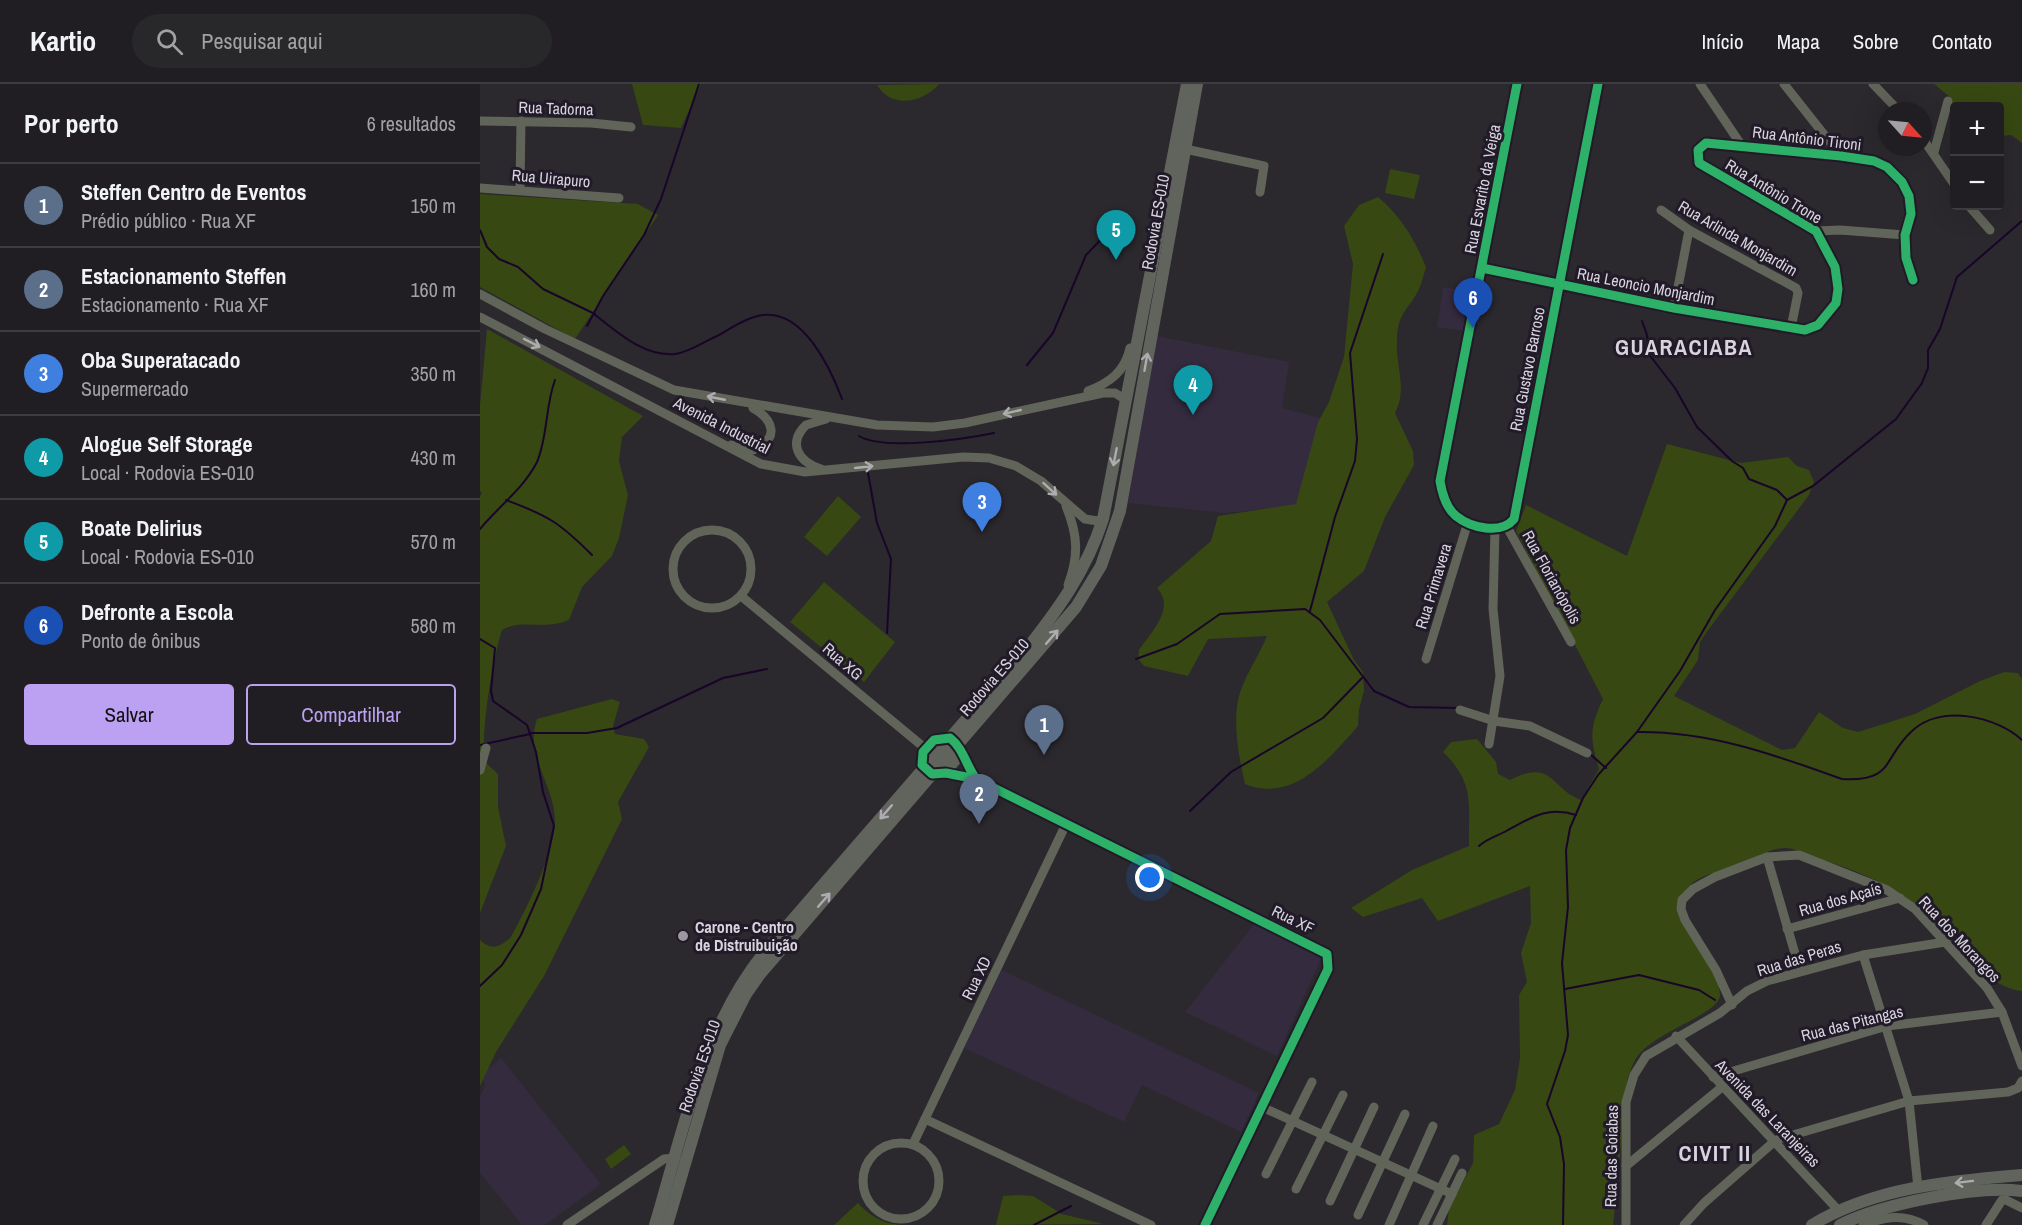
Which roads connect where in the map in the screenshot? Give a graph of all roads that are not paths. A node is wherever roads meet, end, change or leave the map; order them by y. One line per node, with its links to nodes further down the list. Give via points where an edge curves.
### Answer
1 (1187, 84): 34 (main road, Rodovia ES-010)
2 (1197, 84): 15 (main road, Rodovia ES-010)
3 (1517, 84): 30 (street, Rua Esvarito da Veiga)
4 (1598, 84): 32 (street, Rua Gustavo Barroso)
5 (1700, 84): 14 (street)
6 (1784, 84): 18 (street)
7 (1873, 84): 9 (street)
8 (1948, 101): 17 (street)
9 (1890, 102)
10 (480, 121): 11 (street, Rua Tadorna)
11 (521, 122): 12 (street, Rua Tadorna); 21 (street)
12 (631, 127)
13 (1706, 143): 14 (street, Rua Antônio Tironi); 28 (street, Rua Antônio Trone, via 1698,150 1699,163)
14 (1742, 146): 18 (street, Rua Antônio Tironi)
15 (1185, 149): 22 (street, via 1264,166); 43 (main road, Rodovia ES-010, one-way to 15)
16 (1932, 150): 17 (street)
17 (1934, 152): 19 (street)
18 (1841, 156): 29 (street, Rua Antônio Tironi, via 1874,161 1902,182 1911,214)
19 (1950, 178)
20 (480, 188): 21 (street, Rua Uirapuro)
21 (520, 189): 23 (street, Rua Uirapuro)
22 (1260, 192)
23 (619, 198)
24 (1661, 210): 26 (street, Rua Arlinda Monjardim)
25 (1972, 210): 27 (street)
26 (1689, 230): 35 (street); 37 (street, Rua Arlinda Monjardim, via 1796,288)
27 (1990, 230)
28 (1816, 231): 29 (street); 38 (street, Rua Antônio Trone, via 1835,267 1838,289 1836,303 1818,325)
29 (1905, 235): 31 (street, Rua Antônio Tironi, via 1906,258)
30 (1482, 268): 32 (street, Rua Leoncio Monjardim); 49 (street, Rua Esvarito da Veiga, via 1440,480 1451,509)
31 (1913, 280)
32 (1559, 284): 35 (street, Rua Leoncio Monjardim); 50 (street, Rua Gustavo Barroso, via 1514,519)
33 (480, 294): 41 (street, Avenida Industrial, one-way to 33, via 674,390 643,378)
34 (1146, 302): 39 (street, Avenida Industrial, via 1137,315 1128,360 1121,371 1098,387); 40 (main road, Rodovia ES-010)
35 (1674, 308): 37 (street, Rua Leoncio Monjardim)
36 (480, 316): 44 (street, Avenida Industrial, one-way to 44)
37 (1791, 328): 38 (street, Rua Leoncio Monjardim)
38 (1805, 330)
39 (1069, 399): 40 (street, Avenida Industrial, via 1115,393); 42 (street, Avenida Industrial, one-way to 42, via 965,423 933,426 877,425)
40 (1126, 400): 43 (main road); 48 (main road, Rodovia ES-010, one-way to 48)
41 (747, 405): 42 (street, Avenida Industrial); 44 (street, via 768,419 768,439 753,450)
42 (831, 418): 45 (street, via 806,425 796,444 796,452 807,463)
43 (1136, 420): 47 (main road, Rodovia ES-010)
44 (722, 444): 45 (street, Avenida Industrial, via 778,469)
45 (829, 471): 46 (street, Avenida Industrial, one-way to 46, via 963,457 989,458 1030,473)
46 (1065, 504): 48 (street, Avenida Industrial, via 1085,519); 54 (street, Avenida Industrial, via 1074,525 1076,561 1068,585 1025,643)
47 (1120, 512): 48 (main road); 59 (main road, Rodovia ES-010, one-way to 47, via 1076,608 1101,566)
48 (1102, 519): 54 (main road, Rodovia ES-010, via 1072,589)
49 (1468, 522): 51 (street, Rua Esvarito da Veiga); 55 (street, Rua Primavera)
50 (1507, 527): 51 (street, Rua Esvarito da Veiga); 53 (street, Rua Florianópolis)
51 (1495, 529): 57 (street, via 1493,609 1500,658)
52 (741, 596): 52 (street, via 751,572 745,548 736,538 712,530 693,536 679,548 674,560 675,579 683,596 706,608 731,604); 61 (street, Rua XG)
53 (1570, 642)
54 (1023, 654): 59 (main road, Rodovia ES-010)
55 (1426, 659)
56 (1460, 710): 57 (street)
57 (1494, 721): 58 (street); 62 (street, via 1530,726)
58 (1490, 744)
59 (956, 745): 61 (street, via 939,738); 64 (main road, Rodovia ES-010); 65 (street); 66 (street)
60 (486, 748): 63 (street)
61 (926, 749): 64 (street, via 921,756)
62 (1587, 753)
63 (480, 770)
64 (928, 770): 65 (street, Rua XF); 95 (main road, Rodovia ES-010, one-way to 95, via 740,984 714,1034); 114 (main road, Rodovia ES-010, one-way to 64, via 720,1044 746,994)
65 (946, 773): 66 (street, Rua XF)
66 (976, 779): 67 (street, Rua XF)
67 (1066, 824): 85 (street, Rua XF, via 1327,954 1328,969); 88 (street, Rua XD)
68 (1767, 857): 69 (street, Rua dos Morangos, via 1799,855 1869,881); 70 (street); 74 (street, Rua dos Morangos, via 1693,889 1681,904 1685,920)
69 (1900, 898): 70 (street, Rua dos Açaís); 71 (street, Rua dos Morangos)
70 (1787, 929): 73 (street)
71 (1945, 942): 72 (street, Rua das Peras); 75 (street, Rua dos Morangos, via 1979,978)
72 (1863, 955): 73 (street, Rua das Peras); 76 (street)
73 (1800, 971): 74 (street, Rua das Peras, via 1755,987)
74 (1732, 1005): 77 (street, Rua das Peras)
75 (2002, 1012): 76 (street, Rua das Pitangas); 78 (street, Rua dos Morangos)
76 (1887, 1026): 79 (street, Rua das Pitangas); 84 (street)
77 (1676, 1036): 79 (street, Avenida das Laranjeiras); 98 (street, Rua das Goiabas, via 1646,1056 1634,1075 1624,1116)
78 (2022, 1066)
79 (1713, 1077): 82 (street, Avenida das Laranjeiras)
80 (1312, 1082): 89 (street)
81 (2022, 1082): 84 (street, via 2008,1092)
82 (1722, 1087): 92 (street, Avenida das Laranjeiras); 98 (street)
83 (1343, 1095): 91 (street)
84 (1909, 1101): 92 (street); 104 (street)
85 (1262, 1107): 89 (street); 116 (street, Rua XF)
86 (1374, 1107): 94 (street)
87 (1405, 1114): 97 (street)
88 (926, 1119): 93 (street, Rua XD); 115 (street)
89 (1294, 1120): 91 (street); 100 (street)
90 (1433, 1126): 101 (street)
91 (1324, 1134): 94 (street); 105 (street)
92 (1776, 1140): 110 (street, Avenida das Laranjeiras); 121 (street)
93 (913, 1144): 93 (street, via 896,1143 880,1149 868,1161 863,1178 866,1194 875,1209 890,1217 915,1216 934,1200 939,1184 937,1167 928,1153)
94 (1354, 1148): 97 (street); 108 (street)
95 (676, 1158): 112 (street, via 664,1159); 113 (main road, Rodovia ES-010)
96 (1455, 1159): 103 (street)
97 (1383, 1161): 101 (street); 111 (street)
98 (1626, 1166): 120 (street, Rua das Goiabas)
99 (1462, 1173): 107 (street)
100 (1266, 1174)
101 (1412, 1174): 103 (street); 117 (street)
102 (2022, 1175): 104 (main road, one-way to 104)
103 (1441, 1188): 107 (street); 118 (street)
104 (1918, 1188): 110 (main road, via 1876,1196)
105 (1296, 1189)
106 (2022, 1191): 123 (main road, via 1992,1190 1914,1202)
107 (1452, 1194): 119 (street)
108 (1330, 1201)
109 (2022, 1208): 126 (street, via 2002,1200)
110 (1839, 1210): 122 (main road)
111 (1358, 1215)
112 (567, 1225)
113 (656, 1225)
114 (667, 1225)
115 (1151, 1225)
116 (1205, 1225)
117 (1389, 1225)
118 (1423, 1225)
119 (1437, 1225)
120 (1626, 1225)
121 (1684, 1225)
122 (1812, 1225)
123 (1840, 1225)
124 (1863, 1225): 125 (street, via 1884,1217)
125 (1924, 1225)
126 (1986, 1225)

